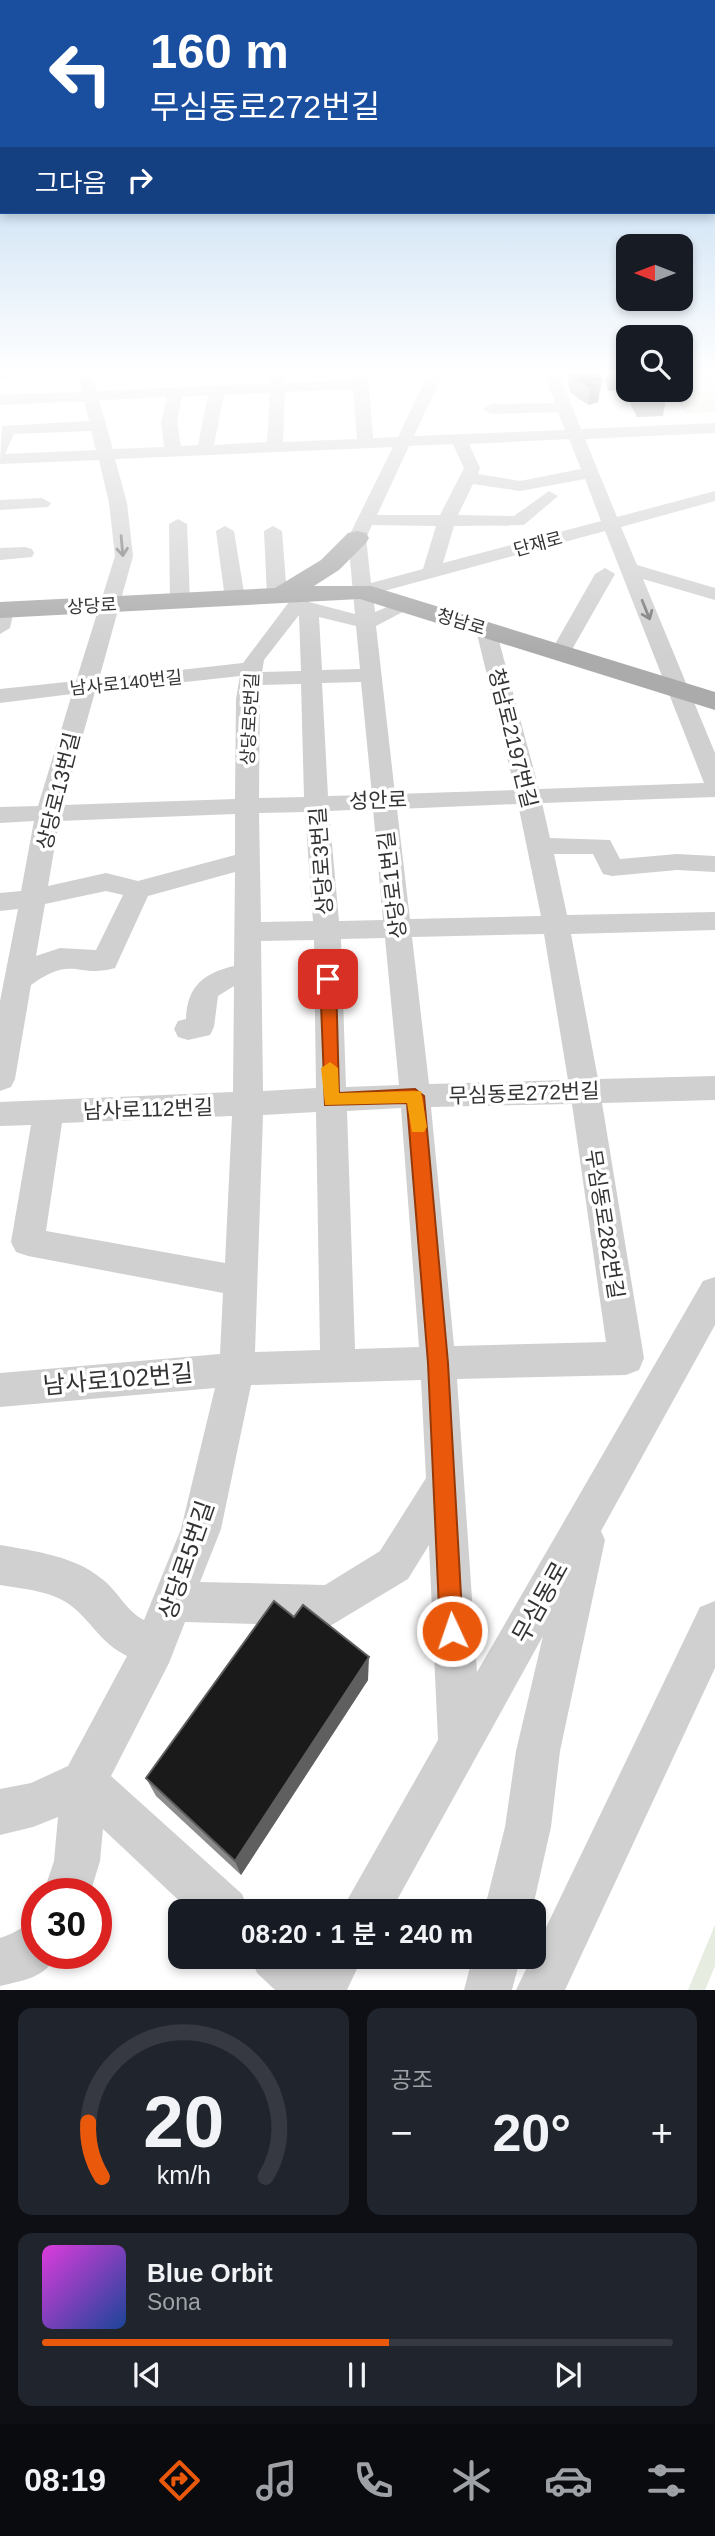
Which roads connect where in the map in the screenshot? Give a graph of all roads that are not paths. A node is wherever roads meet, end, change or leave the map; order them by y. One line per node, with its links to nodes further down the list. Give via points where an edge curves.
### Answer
1 (109, 467): 29 (street, 상당로13번길, one-way to 29, via 124,556)
2 (394, 467): 16 (street)
3 (471, 467): 6 (street)
4 (587, 467): 5 (street)
5 (589, 473): 6 (street, via 520,486); 13 (street)
6 (468, 478): 11 (street)
7 (549, 496): 11 (street, via 518,521)
8 (715, 496): 13 (street, 단재로)
9 (42, 503): 10 (street)
10 (0, 505)
11 (446, 522): 16 (street); 20 (street)
12 (178, 524): 27 (street)
13 (610, 524): 19 (street); 20 (street, 단재로)
14 (225, 531): 26 (street)
15 (273, 531): 28 (street)
16 (360, 539): 24 (street, 상당로1번길); 25 (street); 28 (main road, via 313,578)
17 (24, 553): 18 (street)
18 (0, 554)
19 (630, 569): 23 (street); 38 (street, one-way to 38)
20 (431, 573): 25 (street, 단재로)
21 (605, 574): 33 (street)
22 (715, 576): 23 (street)
23 (707, 591)
24 (362, 592): 25 (main road, 청남로); 28 (main road, 상당로); 31 (street, 상당로1번길)
25 (406, 592): 31 (street, 단재로); 32 (main road, 청남로)
26 (235, 599): 27 (main road, 상당로); 28 (main road, 상당로)
27 (180, 601): 29 (main road, 상당로)
28 (297, 601): 31 (street); 34 (street, 상당로5번길, via 254,659); 36 (street, 상당로3번길)
29 (111, 605): 30 (main road, 상당로); 37 (street, 상당로13번길)
30 (1, 616)
31 (367, 623): 35 (street, 상당로1번길)
32 (486, 630): 33 (main road, 청남로); 43 (street, 청남로2197번길)
33 (560, 653): 38 (main road, 청남로)
34 (251, 673): 36 (street, 남사로140번길); 37 (street, 남사로140번길); 46 (street, 상당로5번길)
35 (371, 675): 36 (street, 남사로140번길); 44 (street, 상당로1번길)
36 (311, 677): 45 (street, 상당로3번길)
37 (85, 688): 39 (street, 남사로140번길); 47 (street, 상당로13번길)
38 (678, 690): 40 (main road, 청남로); 41 (street)
39 (0, 696)
40 (715, 701)
41 (715, 782)
42 (715, 790): 43 (street, 성안로)
43 (528, 795): 44 (street, 성안로); 49 (street, 청남로2197번길)
44 (382, 800): 45 (street, 성안로); 57 (street, 상당로1번길)
45 (316, 803): 46 (street, 성안로); 58 (street, 상당로3번길)
46 (247, 805): 47 (street, 성안로); 50 (street, 상당로5번길)
47 (48, 814): 48 (street, 성안로); 53 (street, 상당로13번길)
48 (0, 815)
49 (538, 846): 51 (street, via 601,846 612,869 677,862); 56 (street, 청남로2197번길)
50 (247, 861): 52 (street); 59 (street, 상당로5번길)
51 (715, 864)
52 (138, 890): 53 (street, via 106,883); 61 (street, via 105,961 65,956 45,960)
53 (34, 899): 54 (street); 61 (street, 상당로13번길)
54 (0, 902)
55 (715, 921): 56 (street)
56 (554, 924): 57 (street); 66 (street, 청남로2197번길)
57 (397, 930): 58 (street); 67 (street, 상당로1번길)
58 (327, 931): 59 (street); 68 (street, 상당로3번길)
59 (248, 932): 60 (street, 상당로5번길)
60 (248, 973): 63 (street, via 219,978 209,985 200,1007 200,1027); 69 (street, 상당로5번길)
61 (20, 979): 62 (street, 상당로13번길)
62 (6, 1029): 64 (street, 상당로13번길)
63 (188, 1029)
64 (0, 1079)
65 (715, 1088): 66 (street, 무심동로272번길)
66 (584, 1091): 67 (street, 무심동로272번길); 74 (street, 무심동로282번길)
67 (415, 1096): 68 (street, 무심동로272번길); 75 (street, 상당로1번길)
68 (331, 1100): 69 (street, 무심동로272번길); 76 (street, 상당로3번길)
69 (248, 1105): 70 (street, 남사로112번길); 72 (street, 상당로5번길)
70 (48, 1113): 71 (street, 남사로112번길); 72 (street, via 27,1242)
71 (0, 1114)
72 (241, 1280): 77 (street, 상당로5번길)
73 (715, 1292): 78 (street, 무심동로)
74 (626, 1358): 75 (street, 남사로102번길); 78 (street)
75 (438, 1363): 76 (street, 남사로102번길); 80 (street, 상당로1번길)
76 (338, 1366): 77 (street, 남사로102번길)
77 (237, 1369): 79 (street, 남사로102번길); 83 (street, 상당로5번길, via 201,1529)
78 (664, 1382): 81 (street, 무심동로)
79 (0, 1390)
80 (444, 1484): 83 (street, via 394,1565 330,1606); 86 (street, 상당로1번길)
81 (591, 1510): 86 (street, 무심동로); 92 (street)
82 (0, 1565): 85 (street, via 47,1573 87,1592 122,1631)
83 (173, 1601): 85 (street, 상당로5번길)
84 (715, 1622): 101 (street)
85 (154, 1648): 87 (street, 상당로5번길)
86 (460, 1746): 91 (street, 무심동로)
87 (83, 1782): 88 (street, via 33,1805); 89 (street, via 77,1861); 90 (street)
88 (0, 1812)
89 (71, 1878)
90 (212, 1899)
91 (372, 1899)
92 (511, 1899)
93 (21, 1957): 94 (street)
94 (0, 1962)
95 (289, 1969): 98 (street)
96 (332, 1969): 99 (street)
97 (494, 1969): 100 (street)
98 (311, 1990)
99 (320, 1990)
100 (488, 1990)
101 (540, 1990)

